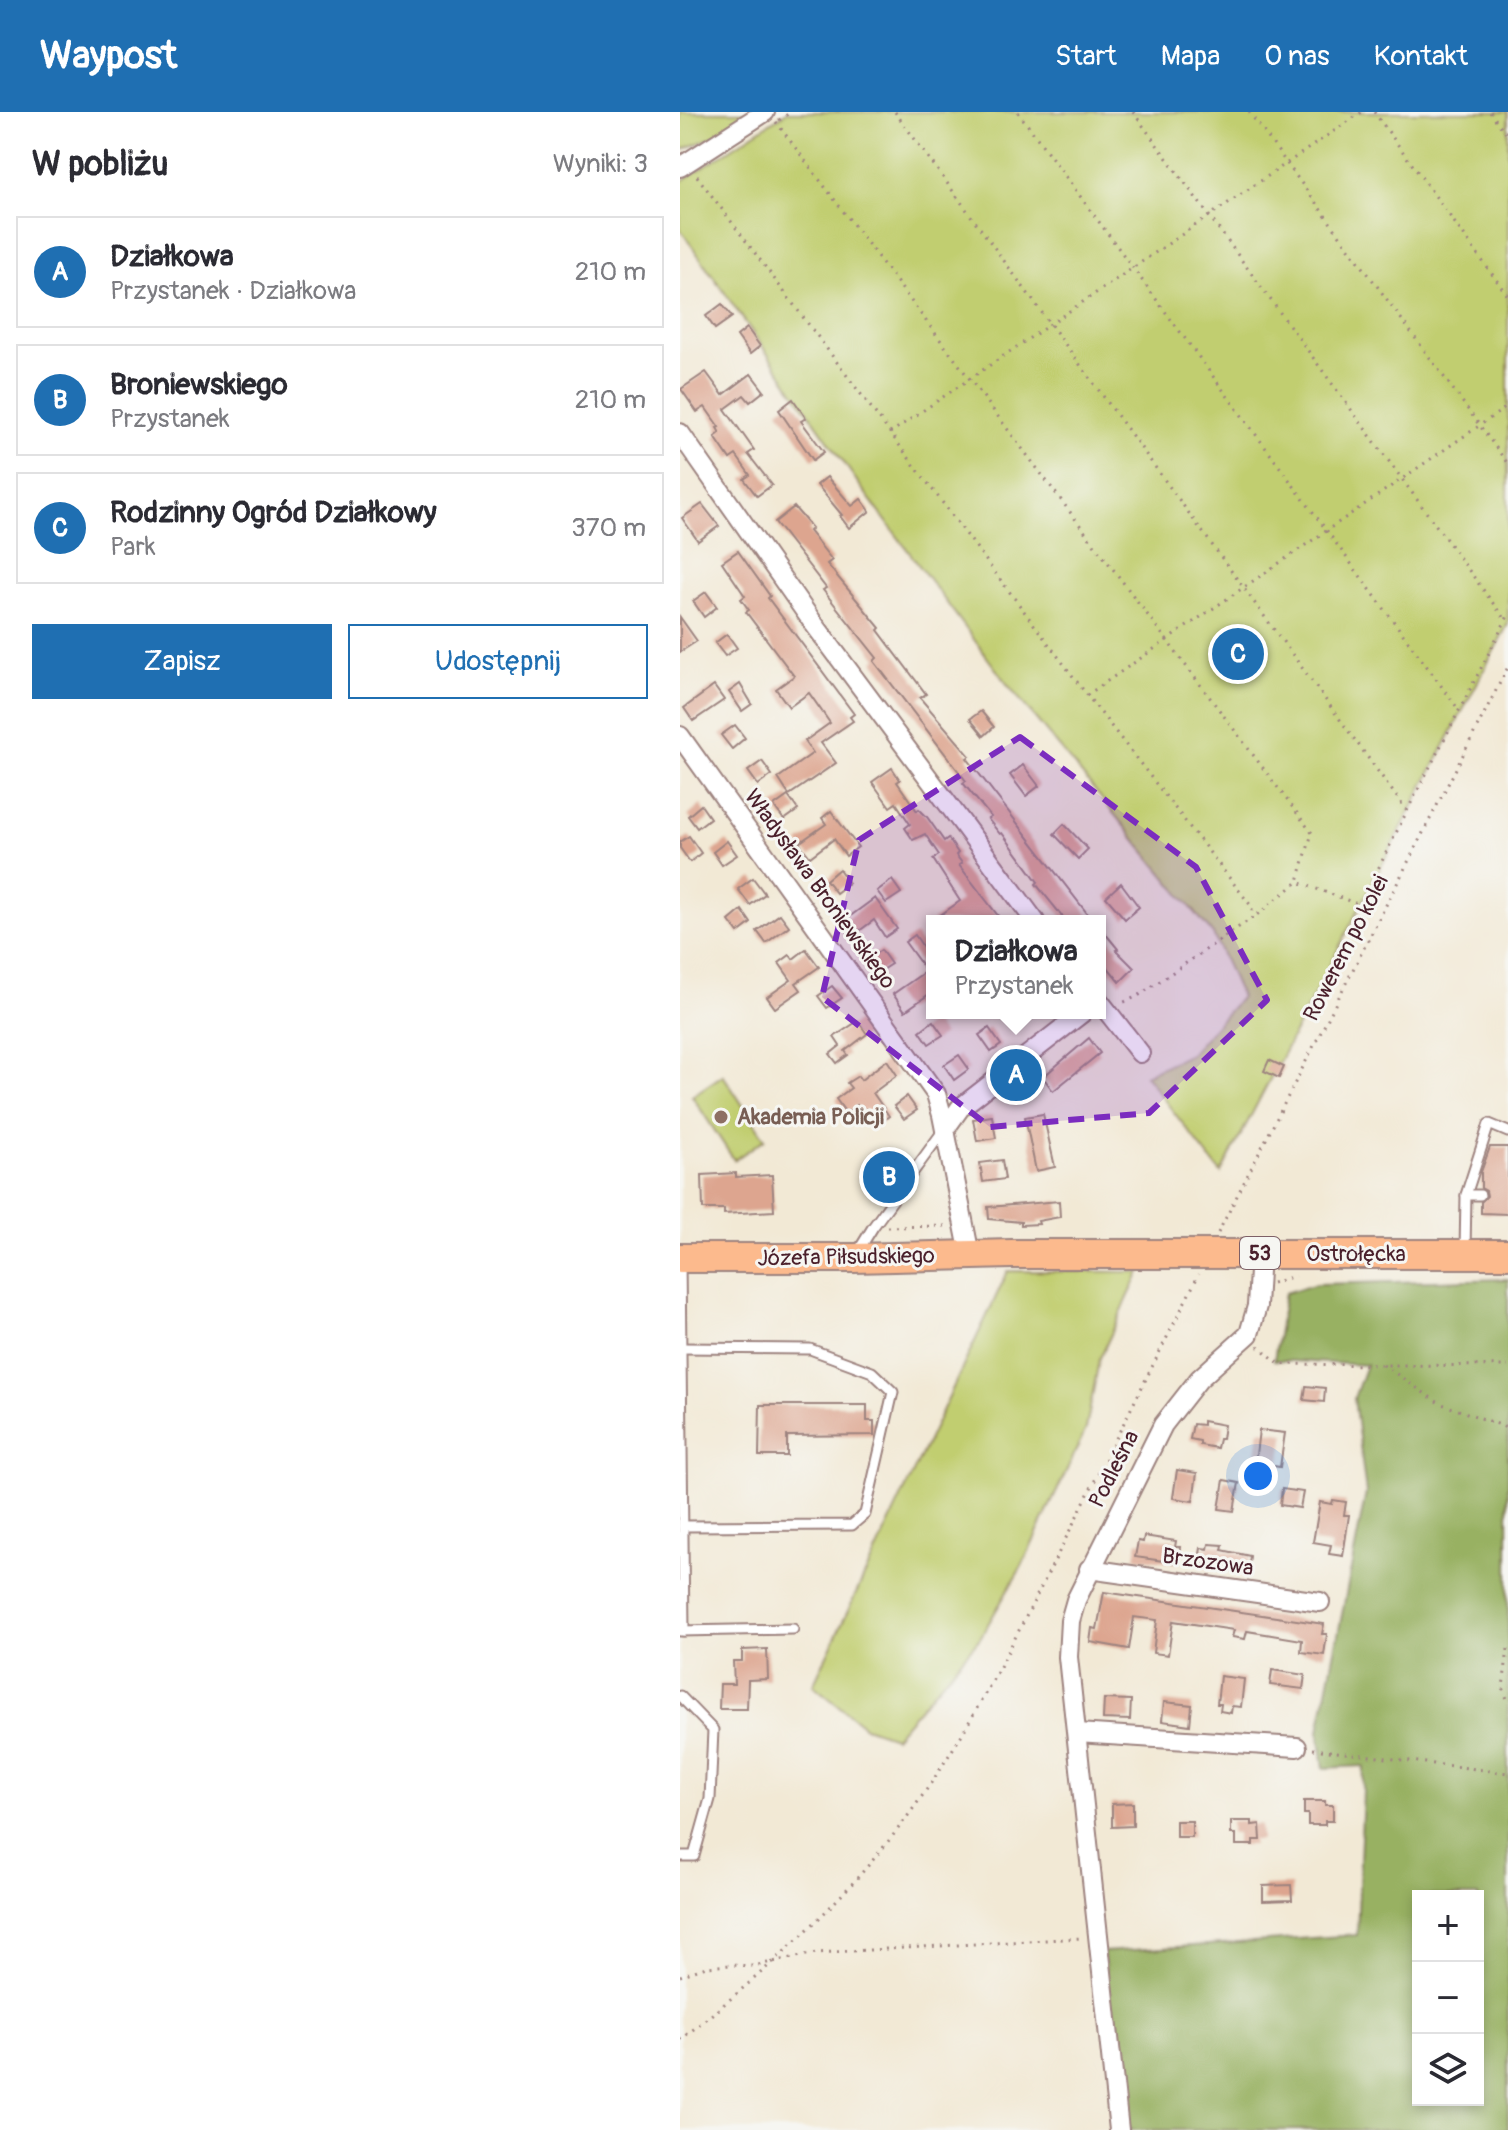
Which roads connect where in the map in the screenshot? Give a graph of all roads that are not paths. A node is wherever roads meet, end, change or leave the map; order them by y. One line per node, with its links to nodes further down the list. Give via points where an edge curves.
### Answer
1 (770, 117): 2 (street)
2 (684, 165)
3 (680, 433): 5 (street)
4 (680, 736): 9 (street, Władysława Broniewskiego, via 931,1086)
5 (1031, 915)
6 (1106, 1009): 8 (street)
7 (1074, 1019): 9 (street, via 960,1108)
8 (1140, 1053)
9 (945, 1129): 17 (street, Władysława Broniewskiego); 19 (lane)
10 (1508, 1132): 11 (lane, via 1489,1124)
11 (1466, 1195): 12 (lane); 15 (lane)
12 (1480, 1195)
13 (1260, 1253): 14 (main road, Ostrołęcka / 53); 15 (main road, Ostrołęcka / 53); 22 (street, Podleśna, via 1257,1306 1249,1334 1199,1379 1163,1425)
14 (1012, 1254): 17 (main road, Józefa Piłsudskiego / 53)
15 (1464, 1254): 16 (main road, Ostrołęcka / 53)
16 (1508, 1254)
17 (970, 1255): 19 (main road, Józefa Piłsudskiego / 53)
18 (680, 1258): 19 (main road, Józefa Piłsudskiego / 53); 20 (lane)
19 (854, 1258)
20 (681, 1348): 21 (lane); 21 (lane, via 810,1349 872,1372 893,1392 865,1514 852,1525)
21 (683, 1526): 25 (lane)
22 (1089, 1569): 23 (street, Brzozowa); 27 (street, Podleśna, via 1072,1608 1069,1630)
23 (1320, 1602)
24 (793, 1629): 25 (lane)
25 (682, 1631)
26 (680, 1696): 29 (lane, via 713,1730 710,1799 694,1856)
27 (1077, 1733): 28 (street); 30 (street, Podleśna)
28 (1297, 1747)
29 (680, 1856)
30 (1119, 2130)

